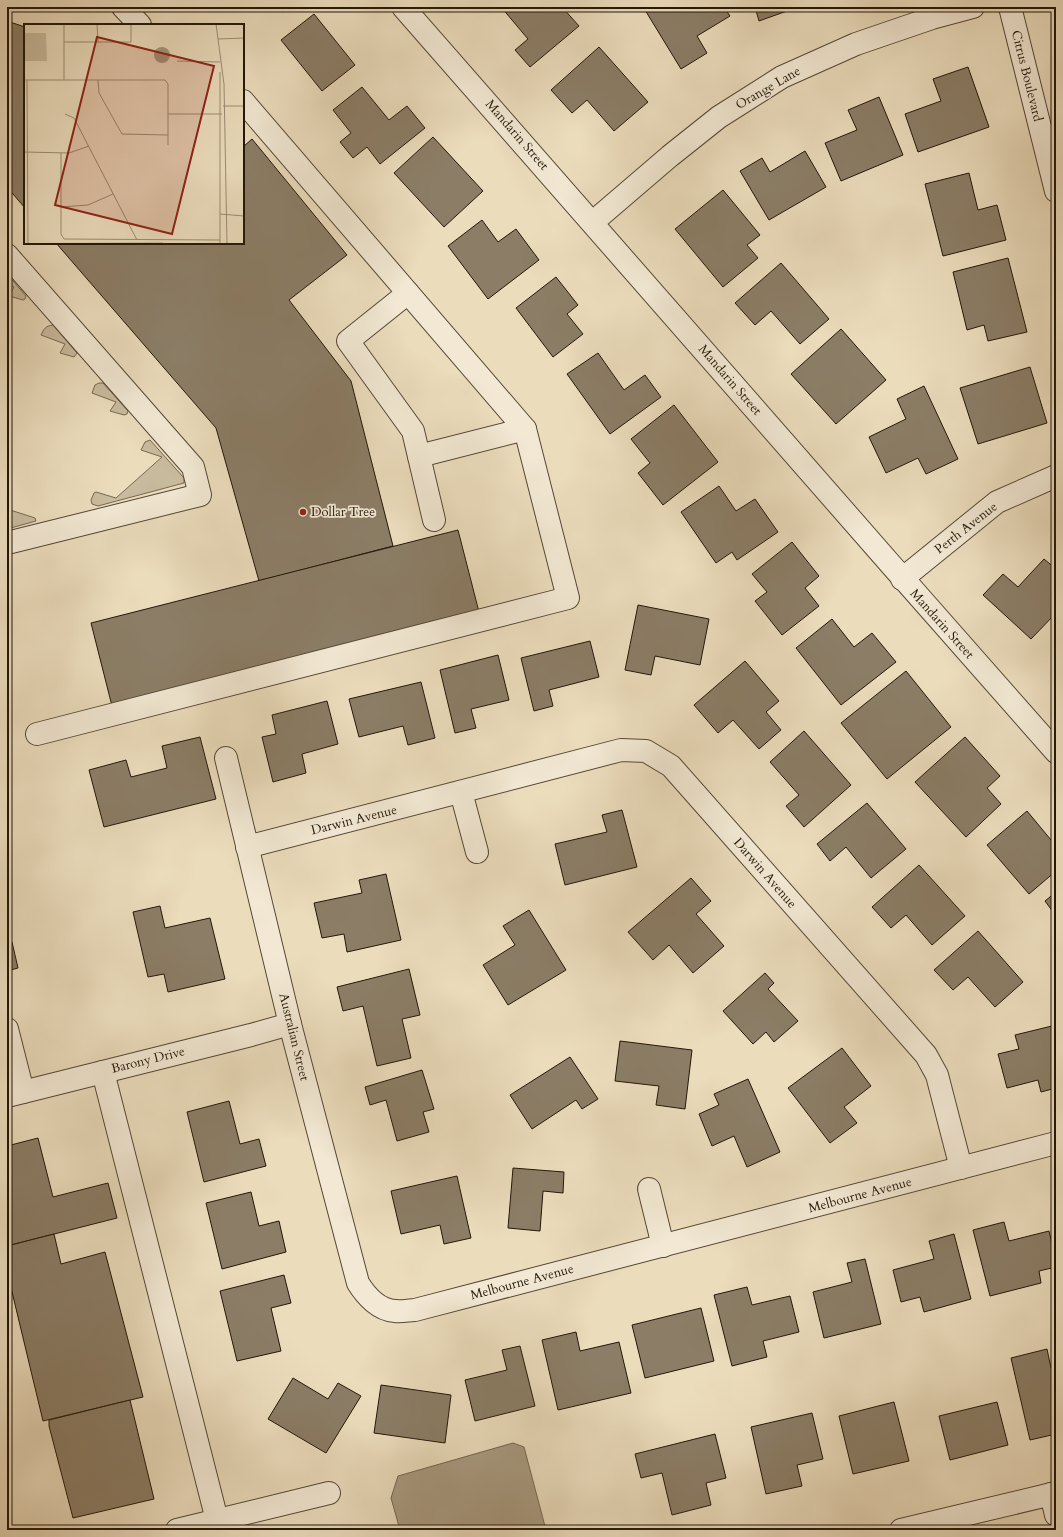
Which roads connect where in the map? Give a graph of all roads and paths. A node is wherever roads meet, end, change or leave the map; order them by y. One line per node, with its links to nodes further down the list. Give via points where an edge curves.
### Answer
1 (123, 7): 5 (street)
2 (403, 7): 8 (street, Mandarin Street)
3 (973, 7): 8 (street, Orange Lane, via 856,44 782,77 719,118)
4 (1010, 7): 7 (street, Citrus Boulevard)
5 (139, 24)
6 (244, 102): 10 (street)
7 (1056, 191)
8 (593, 222): 16 (street, Mandarin Street)
9 (7, 255): 15 (street, via 193,467 200,495)
10 (408, 293): 11 (street); 12 (street, via 348,341 414,431)
11 (525, 429): 12 (street); 17 (street, via 568,598)
12 (419, 456): 14 (street)
13 (1056, 476): 16 (street, Perth Avenue, via 997,502)
14 (434, 520)
15 (7, 543)
16 (902, 579): 18 (street, Mandarin Street)
17 (37, 734)
18 (1056, 752)
19 (226, 758): 21 (street, Australian Street)
20 (461, 792): 21 (street, Darwin Avenue); 22 (street); 28 (street, Darwin Avenue, via 621,750 646,751 671,766 926,1055 937,1075)
21 (247, 847): 23 (street, Australian Street)
22 (477, 852)
23 (290, 1024): 25 (street, Barony Drive); 31 (street, Australian Street, via 358,1283 366,1296)
24 (7, 1029): 26 (street)
25 (103, 1072): 26 (street, Barony Drive); 34 (street)
26 (15, 1094)
27 (1056, 1143): 28 (street, Melbourne Avenue)
28 (961, 1168): 30 (street, Melbourne Avenue)
29 (649, 1189): 30 (street)
30 (663, 1246): 31 (street, Melbourne Avenue, via 415,1310 394,1311)
31 (381, 1306)
32 (329, 1493): 34 (street)
33 (1054, 1501): 36 (street)
34 (217, 1520): 35 (street)
35 (177, 1530)
36 (901, 1530)

